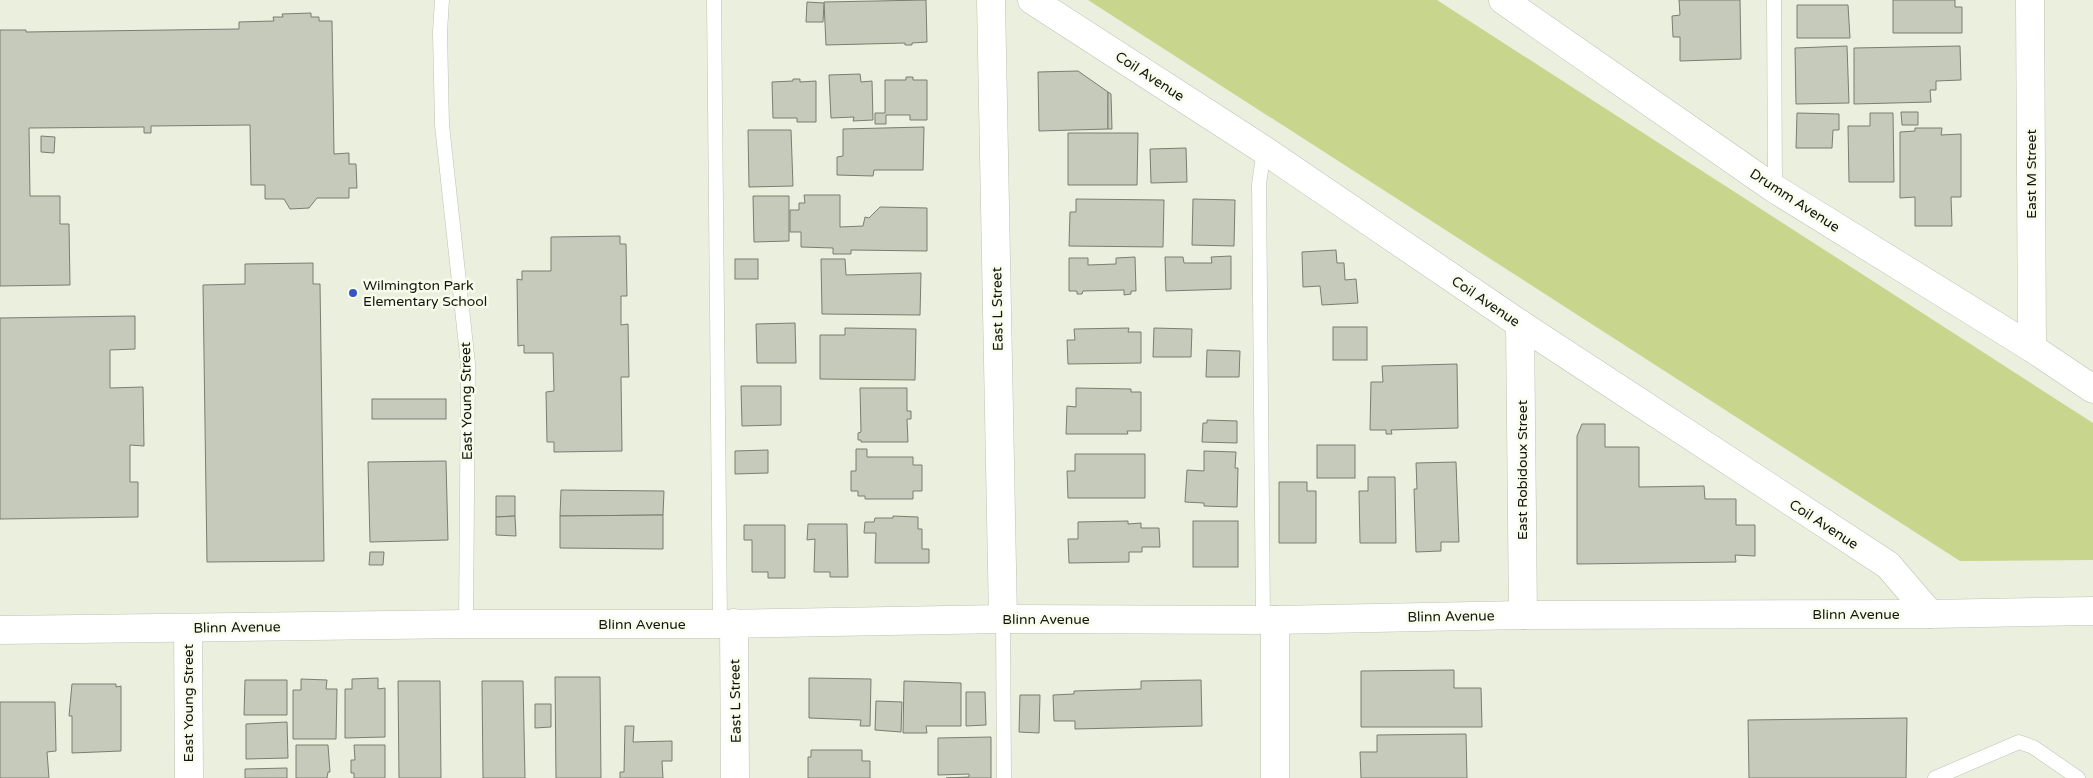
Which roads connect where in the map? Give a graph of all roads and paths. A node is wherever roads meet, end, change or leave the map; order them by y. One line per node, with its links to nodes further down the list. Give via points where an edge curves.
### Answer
1 (442, 0): 18 (lane, East Young Street, via 442,125 468,364)
2 (714, 0): 19 (lane)
3 (991, 0): 16 (street, East L Street)
4 (1032, 0): 8 (street, Coil Avenue)
5 (1774, 0): 9 (lane)
6 (2030, 0): 11 (street, East M Street)
7 (1508, 2): 9 (street, Drumm Avenue)
8 (1264, 150): 10 (street, Coil Avenue); 17 (lane, via 1259,184)
9 (1775, 189): 11 (street, Drumm Avenue)
10 (1520, 324): 13 (street, Coil Avenue, via 1888,565); 15 (street, East Robidoux Street)
11 (2032, 348): 12 (street, Drumm Avenue)
12 (2093, 389)
13 (1930, 614): 14 (street, Blinn Avenue); 15 (street, Blinn Avenue)
14 (2092, 614)
15 (1523, 615): 17 (street, Blinn Avenue)
16 (1003, 619): 17 (street, Blinn Avenue); 19 (street, Blinn Avenue); 24 (lane)
17 (1269, 620): 25 (street)
18 (466, 624): 19 (street, Blinn Avenue); 20 (street, Blinn Avenue)
19 (727, 624): 23 (street, East L Street)
20 (188, 628): 21 (street, Blinn Avenue); 22 (street, East Young Street)
21 (0, 630)
22 (189, 778)
23 (735, 778)
24 (1004, 778)
25 (1275, 778)
26 (1935, 778): 27 (lane, via 2019,742 2033,746)
27 (2078, 778)

